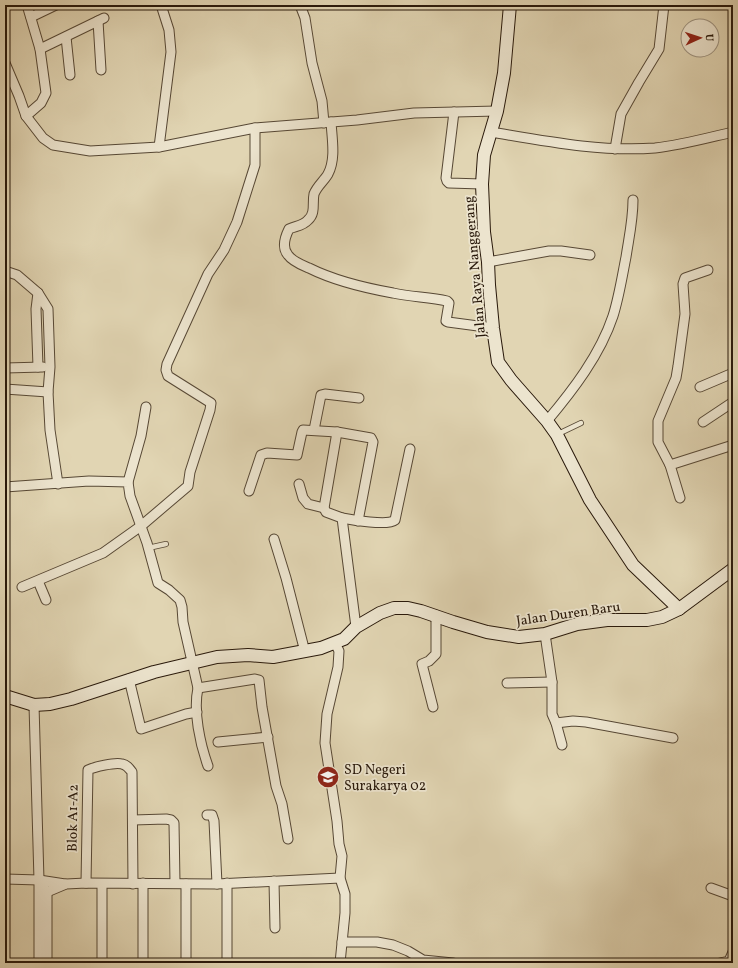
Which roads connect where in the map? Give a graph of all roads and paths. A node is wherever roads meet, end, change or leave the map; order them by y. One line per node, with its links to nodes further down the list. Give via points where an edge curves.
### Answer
1 (27, 5): 7 (street)
2 (56, 5): 7 (street)
3 (161, 5): 20 (street, via 169,30 171,52)
4 (300, 5): 16 (street)
5 (510, 5): 13 (street, Jalan Raya Nanggerang, via 504,73)
6 (664, 5): 21 (street, via 659,49 622,114)
7 (31, 18): 9 (street)
8 (66, 37): 9 (street); 11 (street, via 101,19); 12 (street)
9 (40, 49): 15 (street, via 46,93 41,103)
10 (5, 63): 15 (street)
11 (101, 70)
12 (70, 75)
13 (497, 111): 14 (street); 18 (street, Jalan Raya Nanggerang)
14 (454, 112): 16 (street, via 414,113); 22 (street, via 447,182)
15 (26, 116): 20 (street, via 43,138 53,145 90,151)
16 (328, 123): 17 (street); 29 (street, via 333,149 331,166 328,175 316,191 314,210 310,219 289,229 285,247 289,256 316,272 350,284 393,294 448,301 448,322)
17 (255, 128): 20 (street); 58 (street, via 256,165 237,222 230,240 208,274 166,370 168,376 211,403 211,408 190,472 188,486)
18 (491, 132): 21 (street); 22 (street, Jalan Raya Nanggerang, via 484,155)
19 (733, 132): 21 (street, via 672,146)
20 (159, 147)
21 (615, 149)
22 (482, 184): 25 (street, Jalan Raya Nanggerang)
23 (633, 200): 40 (street, via 633,218 613,317 600,346 572,392)
24 (590, 255): 25 (street, via 549,251)
25 (488, 262): 29 (street, Jalan Raya Nanggerang)
26 (708, 270): 48 (street, via 685,278 683,284 685,314 676,378 658,421 658,442)
27 (5, 271): 28 (street, via 17,275)
28 (38, 293): 30 (street, via 48,309); 32 (street)
29 (493, 328): 40 (street, Jalan Raya Nanggerang, via 498,362)
30 (50, 367): 32 (street); 36 (street)
31 (5, 368): 32 (street)
32 (38, 368)
33 (733, 373): 34 (street)
34 (700, 387)
35 (5, 389): 36 (street)
36 (48, 392): 50 (street, via 50,430)
37 (359, 398): 43 (street, via 321,395)
38 (733, 402): 41 (street)
39 (146, 407): 49 (street)
40 (547, 421): 45 (street, Jalan Raya Nanggerang)
41 (703, 422)
42 (581, 423): 45 (lane)
43 (314, 430): 44 (street); 53 (street, via 302,432 297,455 261,455)
44 (337, 432): 55 (street); 57 (street, via 371,438 373,442)
45 (557, 435): 66 (street, Jalan Raya Nanggerang, via 590,500 633,565)
46 (733, 445): 48 (street)
47 (410, 449): 57 (street, via 395,520)
48 (670, 465): 54 (street)
49 (128, 482): 50 (street, via 89,481); 58 (street, via 130,496)
50 (58, 484): 52 (street)
51 (299, 484): 55 (street, via 303,498 308,504)
52 (5, 487)
53 (249, 491)
54 (680, 498)
55 (324, 508): 56 (street, via 326,512)
56 (342, 518): 57 (street); 68 (street)
57 (358, 520)
58 (141, 526): 61 (street); 63 (street, via 103,553)
59 (274, 539): 71 (street)
60 (166, 544): 61 (lane)
61 (148, 548): 72 (street, via 158,583 180,600)
62 (733, 569): 66 (street, Jalan Duren Baru)
63 (38, 581): 64 (street); 65 (street)
64 (22, 587)
65 (46, 600)
66 (679, 609): 69 (street, Jalan Duren Baru, via 662,617 647,620 599,621)
67 (436, 615): 68 (street, Jalan Duren Baru, via 408,608 394,608); 69 (street, Jalan Duren Baru, via 487,632 519,637); 79 (street, via 436,654 422,664)
68 (356, 627): 70 (street, Jalan Duren Baru, via 344,639)
69 (545, 634): 74 (street)
70 (335, 643): 71 (street, Jalan Duren Baru); 90 (street, via 339,651 338,667 329,703 325,743 342,856)
71 (305, 652): 72 (street, Jalan Duren Baru, via 273,657 217,657)
72 (193, 662): 73 (street, Jalan Duren Baru); 76 (street)
73 (129, 679): 78 (street, Jalan Duren Baru, via 71,699); 80 (street, via 141,729)
74 (552, 682): 75 (street); 81 (street, via 552,714)
75 (507, 683)
76 (198, 688): 80 (street); 82 (street, via 258,679)
77 (5, 696): 78 (street)
78 (34, 705): 92 (street)
79 (433, 707)
80 (197, 712): 86 (street, via 202,747)
81 (556, 723): 83 (street, via 586,722); 85 (street)
82 (268, 737): 84 (street); 89 (street)
83 (673, 738)
84 (218, 742)
85 (562, 745)
86 (208, 766)
87 (207, 815): 102 (street, via 212,815 214,821)
88 (133, 820): 94 (street, Blok A1-A2, via 132,772 128,766 122,764 88,770); 96 (street, via 166,819 174,823); 100 (street, Blok A1-A2)
89 (288, 839)
90 (340, 878): 93 (street); 107 (street, via 345,894)
91 (5, 880): 92 (street)
92 (39, 880): 98 (street); 104 (street); 110 (street)
93 (274, 881): 97 (street); 106 (street)
94 (86, 883): 98 (street); 99 (street)
95 (144, 883): 96 (street); 100 (street); 113 (street)
96 (175, 883): 101 (street)
97 (227, 883): 102 (street); 115 (street)
98 (66, 884): 104 (street)
99 (102, 884): 100 (street); 112 (street)
100 (133, 884)
101 (186, 884): 102 (street); 114 (street)
102 (217, 884)
103 (711, 888): 105 (street)
104 (47, 892): 111 (street)
105 (733, 896)
106 (275, 928)
107 (342, 942): 109 (street, via 377,942 393,945 408,951); 116 (street)
108 (733, 952): 118 (street, via 729,961)
109 (423, 962): 117 (street)
110 (39, 963)
111 (47, 963)
112 (102, 963)
113 (143, 963)
114 (186, 963)
115 (227, 963)
116 (340, 963)
117 (453, 963)
118 (720, 963)

